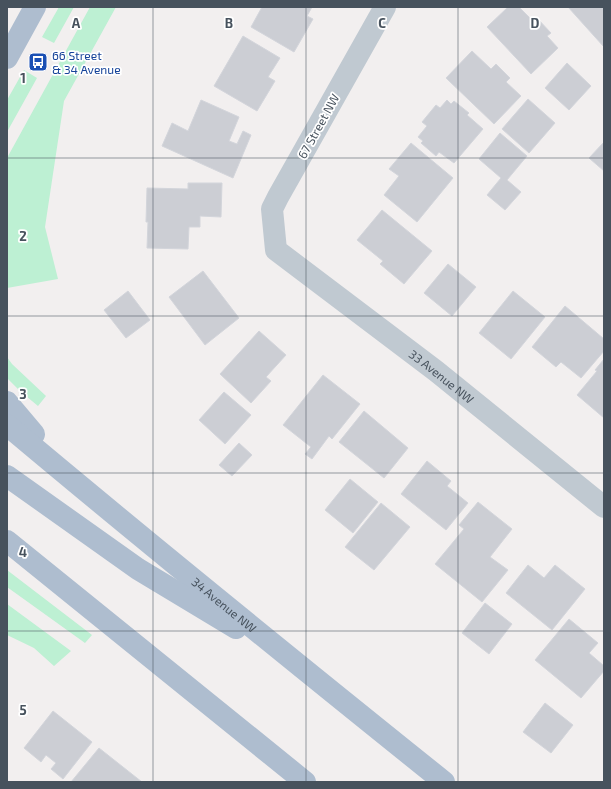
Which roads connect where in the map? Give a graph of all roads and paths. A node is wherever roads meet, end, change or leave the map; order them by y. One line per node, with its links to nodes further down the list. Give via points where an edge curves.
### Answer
1 (35, 7): 3 (main road)
2 (385, 7): 4 (street, 67 Street NW, via 272,209)
3 (7, 58)
4 (276, 250): 9 (street, 33 Avenue NW, via 436,371)
5 (7, 402): 7 (main road)
6 (7, 425): 7 (main road, 34 Avenue NW)
7 (67, 475): 11 (main road, 34 Avenue NW)
8 (7, 476): 11 (main road, via 138,569)
9 (604, 507)
10 (7, 541): 12 (main road)
11 (302, 667): 13 (main road, 34 Avenue NW)
12 (305, 782)
13 (444, 782)

